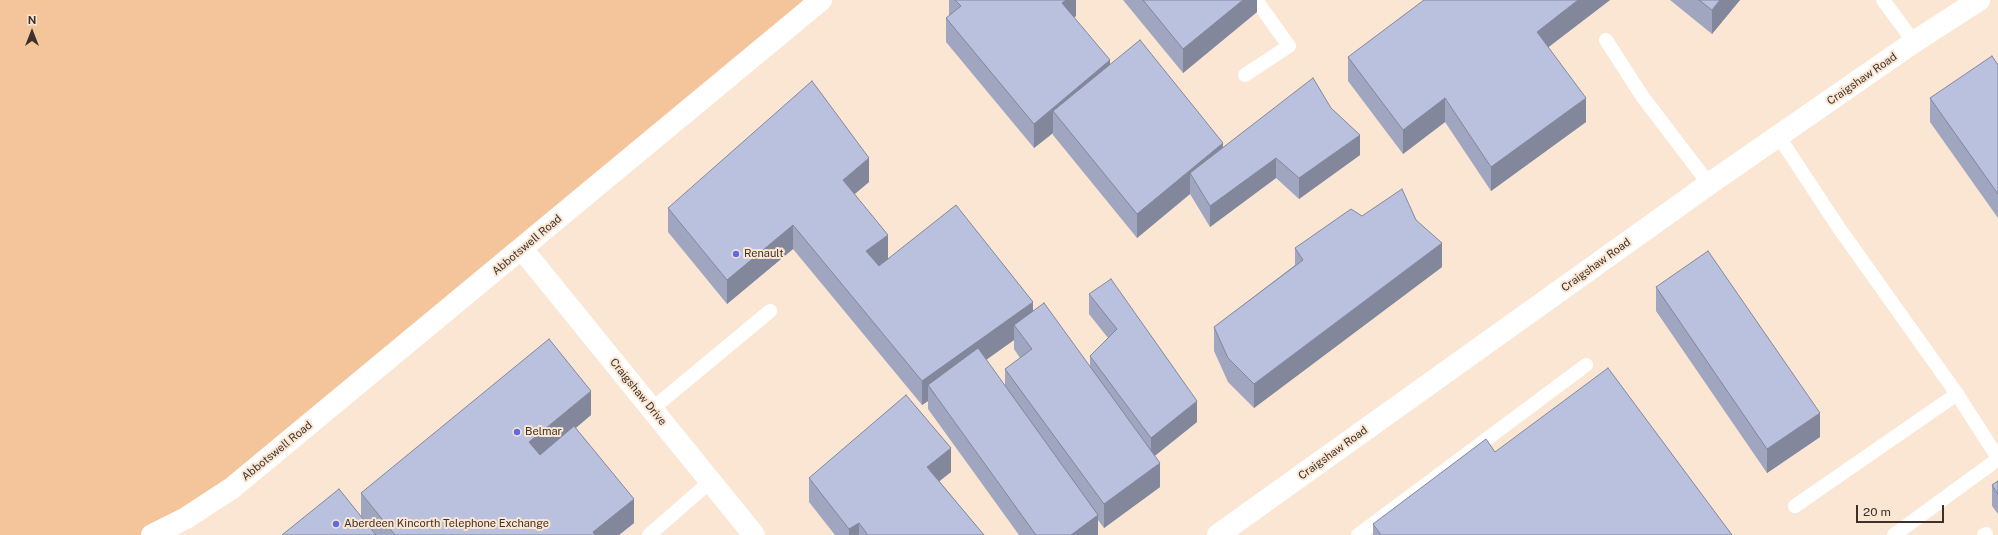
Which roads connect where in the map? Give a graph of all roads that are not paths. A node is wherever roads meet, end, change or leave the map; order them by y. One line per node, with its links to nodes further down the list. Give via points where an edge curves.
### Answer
1 (821, 0): 10 (street, Abbotswell Road)
2 (1256, 0): 7 (lane, via 1289,46)
3 (1883, 0): 6 (lane)
4 (1978, 0): 6 (street, Craigshaw Road)
5 (1606, 40): 9 (lane, via 1642,96)
6 (1914, 42): 8 (street, Craigshaw Road)
7 (1245, 75)
8 (1779, 137): 9 (street, Craigshaw Road); 13 (lane, via 1839,228)
9 (1709, 184): 19 (street, Craigshaw Road)
10 (522, 249): 14 (street, Craigshaw Drive); 17 (street, Abbotswell Road)
11 (770, 311): 14 (lane)
12 (1586, 365): 24 (lane)
13 (1957, 394): 15 (lane); 18 (lane)
14 (652, 409): 16 (street, Craigshaw Drive)
15 (1998, 458): 25 (lane)
16 (711, 481): 22 (lane); 23 (street, Craigshaw Drive)
17 (232, 488): 20 (street, via 186,518); 21 (street, via 208,518)
18 (1795, 506)
19 (1229, 532)
20 (152, 535)
21 (186, 535)
22 (649, 535)
23 (754, 535)
24 (1358, 535)
25 (1894, 535)

